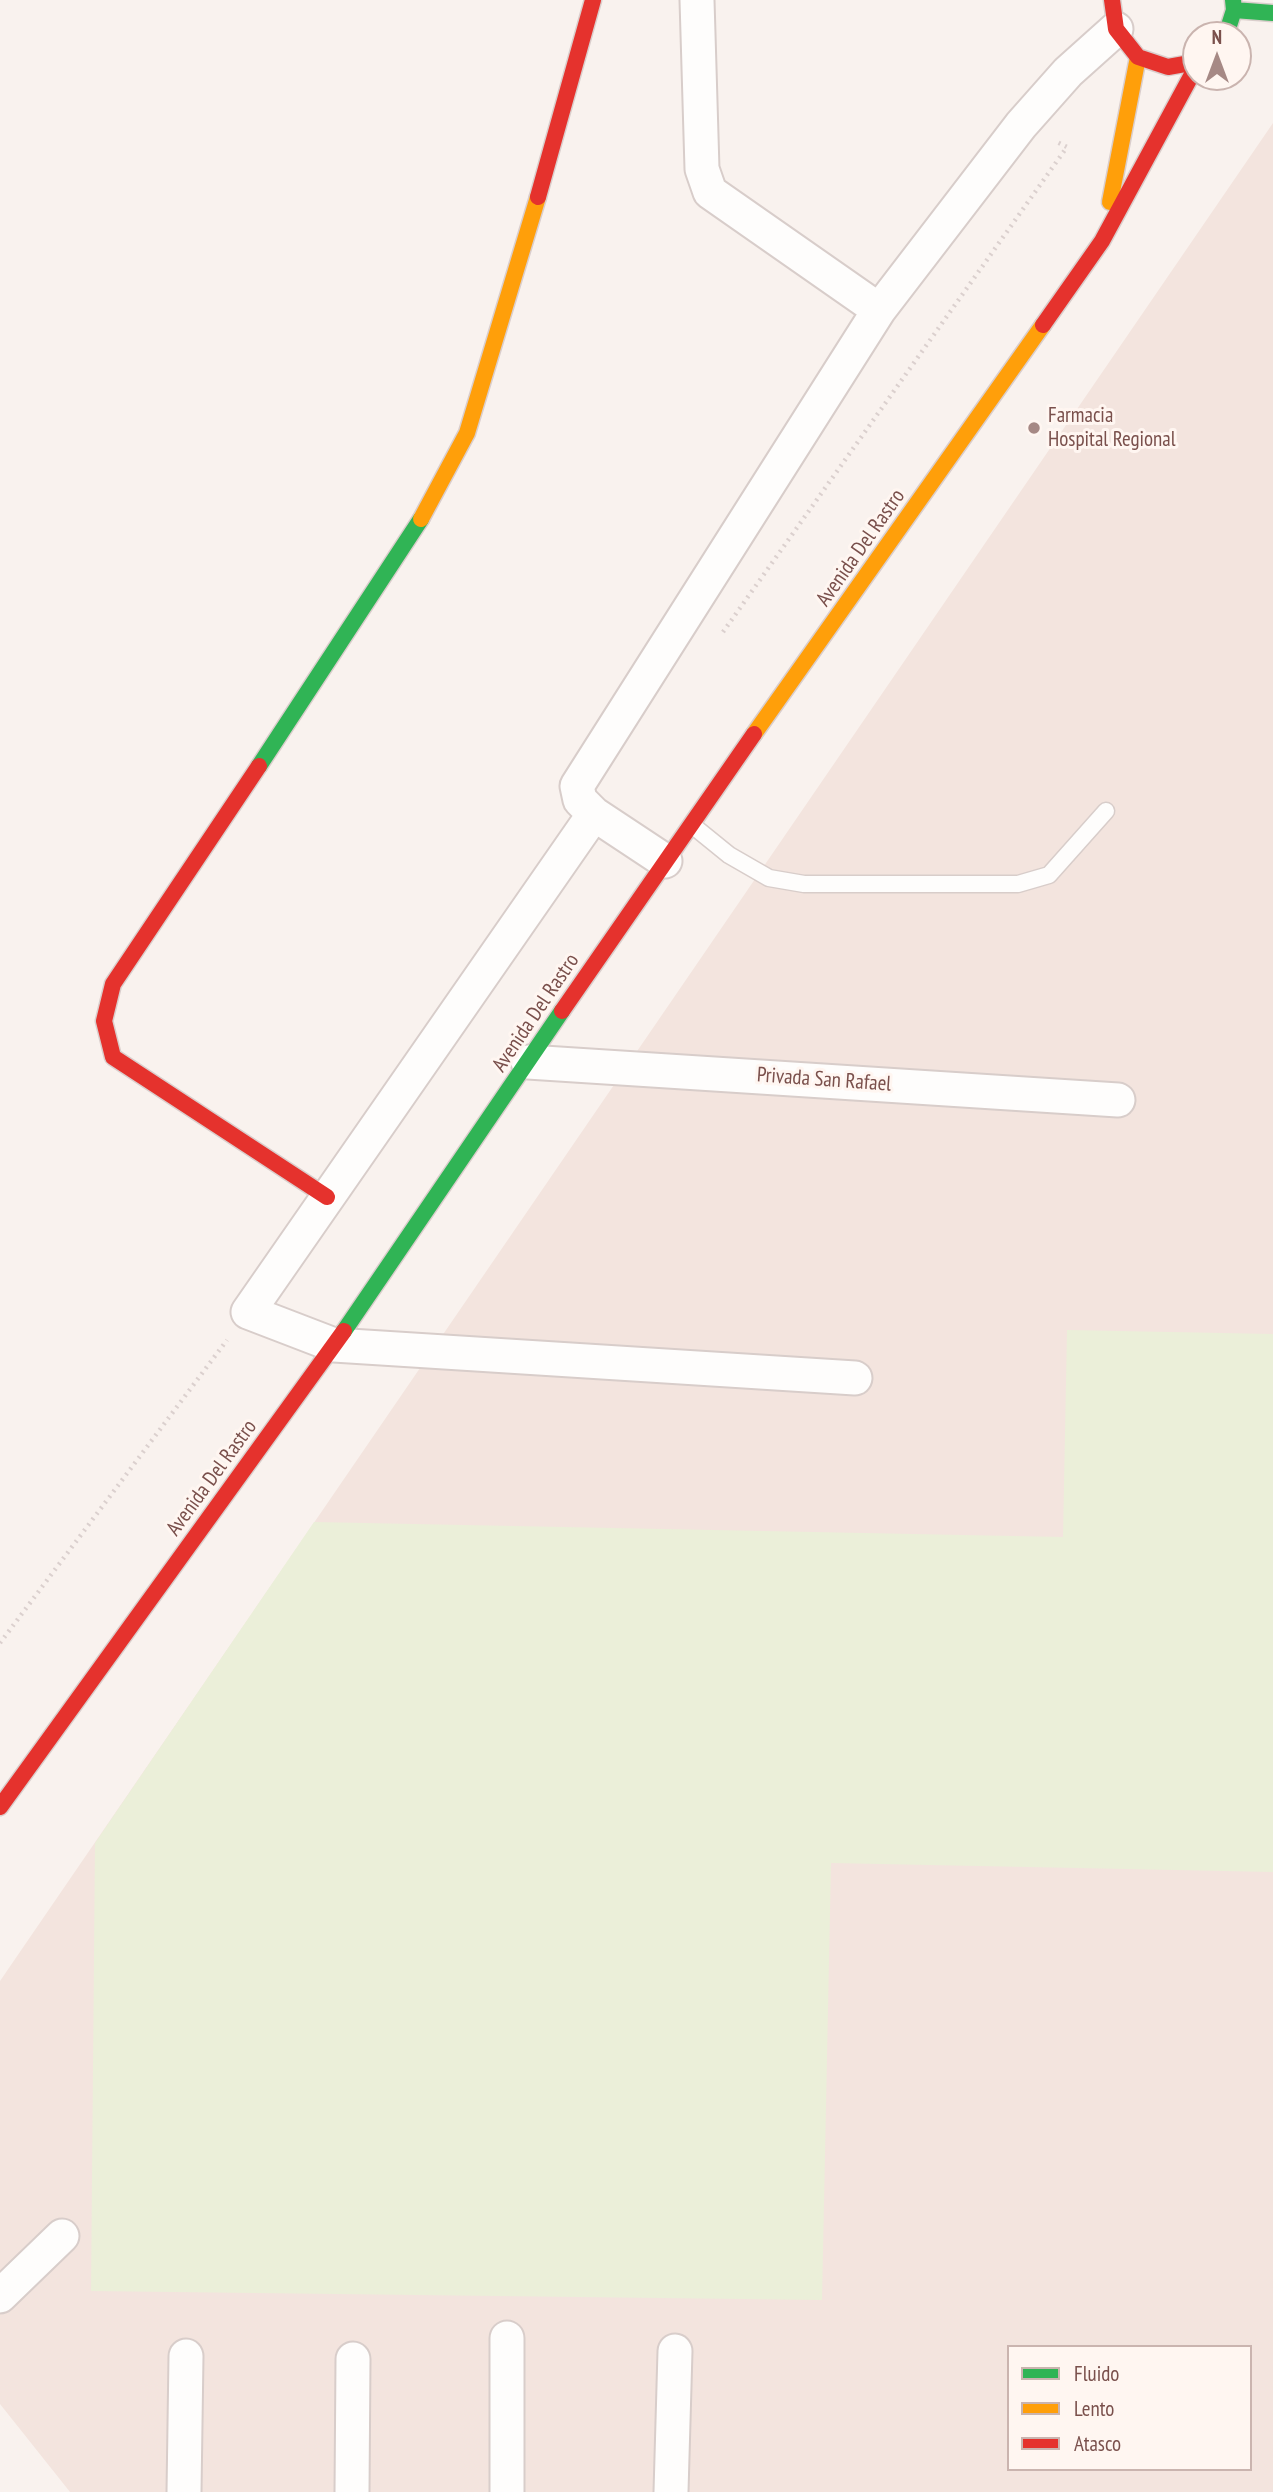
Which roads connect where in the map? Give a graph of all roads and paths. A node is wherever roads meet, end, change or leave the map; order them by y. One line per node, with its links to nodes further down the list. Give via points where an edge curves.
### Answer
1 (593, 0): 19 (main road, via 467,433 398,557 113,984 107,1002 104,1021 113,1057)
2 (697, 0): 11 (street, via 702,169 710,192)
3 (1233, 5): 4 (main road)
4 (1273, 13)
5 (1114, 14): 6 (main road, via 1125,44); 9 (street)
6 (1138, 57): 7 (main road, via 1168,67); 10 (main road, Avenida Del Rastro)
7 (1182, 64)
8 (1183, 91): 10 (main road, Avenida Del Rastro)
9 (1021, 125): 11 (street); 12 (path, via 1068,147)
10 (1102, 241): 15 (main road, Avenida Del Rastro)
11 (879, 310): 14 (street, via 577,786 580,800)
12 (723, 633)
13 (1106, 811): 15 (lane, via 1049,875 1018,884 804,884 769,878 729,855)
14 (594, 814): 16 (street); 19 (street)
15 (692, 825): 16 (main road, Avenida Del Rastro)
16 (664, 861): 17 (main road, Avenida Del Rastro)
17 (528, 1062): 18 (street, Privada San Rafael); 21 (main road, Avenida Del Rastro)
18 (1118, 1100)
19 (327, 1197): 20 (street)
20 (248, 1312): 21 (street); 23 (path)
21 (334, 1345): 22 (street); 24 (main road, Avenida Del Rastro)
22 (855, 1378)
23 (0, 1643)
24 (0, 1807)
25 (62, 2236): 26 (street)
26 (0, 2296)
27 (507, 2338): 33 (street)
28 (675, 2351): 34 (street)
29 (186, 2356): 31 (street)
30 (353, 2359): 32 (street)
31 (184, 2492)
32 (352, 2492)
33 (507, 2492)
34 (671, 2492)

